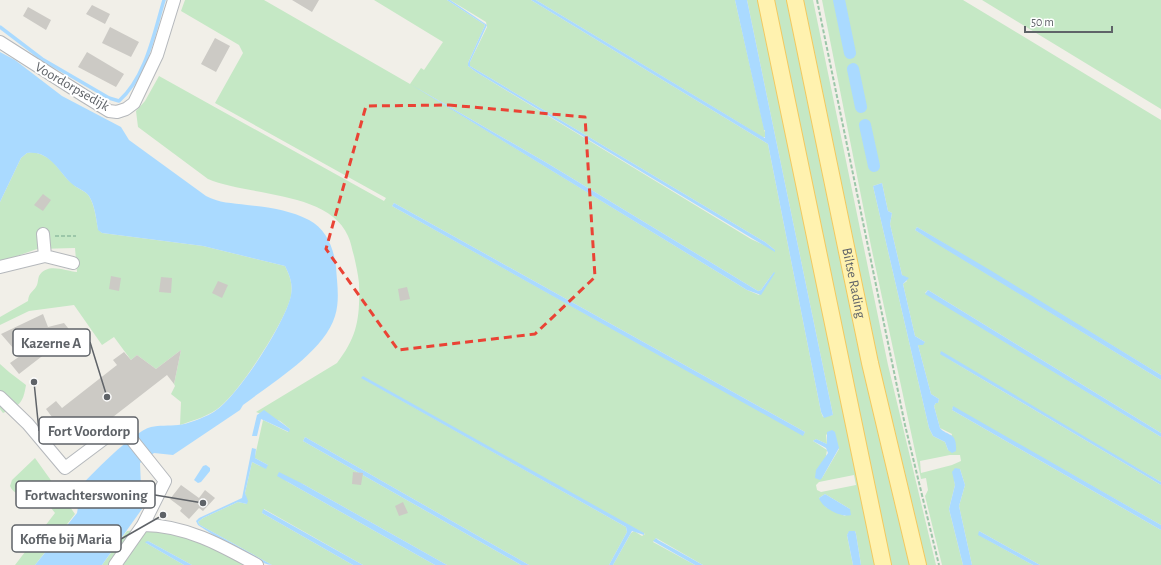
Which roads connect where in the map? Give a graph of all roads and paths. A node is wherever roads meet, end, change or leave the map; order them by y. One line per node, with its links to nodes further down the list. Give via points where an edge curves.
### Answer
1 (174, 0): 5 (street, Voordorpsedijk, via 157,55 134,103 117,112 109,111)
2 (766, 0): 16 (main road, Biltse Rading)
3 (795, 0): 17 (main road, Biltse Rading, via 870,363)
4 (817, 0): 18 (path, Biltse Rading, via 905,425)
5 (0, 42)
6 (43, 234): 9 (street)
7 (60, 236): 8 (path)
8 (76, 236)
9 (45, 256): 10 (street); 11 (street)
10 (73, 263)
11 (0, 267)
12 (0, 397): 13 (street, via 28,424 65,468 121,426 165,481)
13 (143, 525): 14 (street); 15 (street, via 157,525 196,534)
14 (115, 565)
15 (257, 565)
16 (884, 565)
17 (918, 565)
18 (939, 565)

